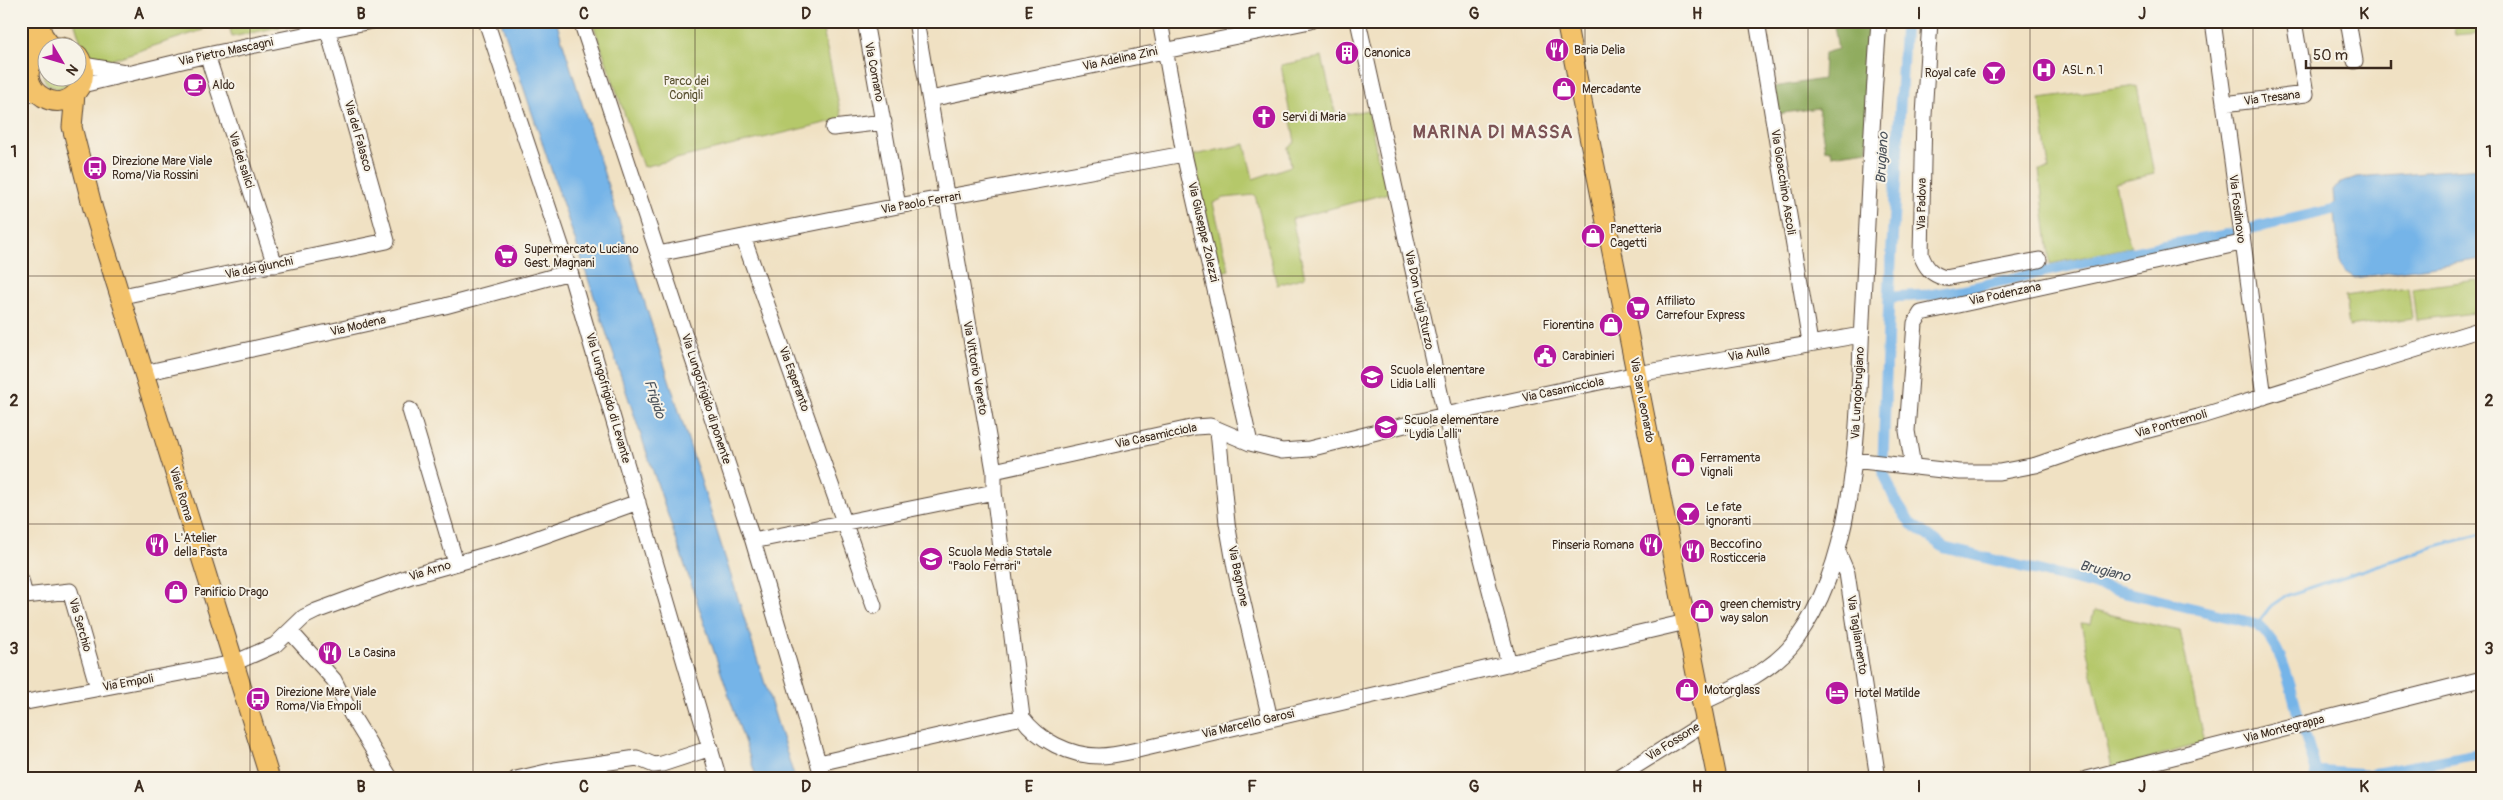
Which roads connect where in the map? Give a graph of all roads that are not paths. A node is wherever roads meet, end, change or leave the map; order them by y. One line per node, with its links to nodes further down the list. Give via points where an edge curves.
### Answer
1 (38, 21): 19 (main road)
2 (371, 21): 18 (street, Via Pietro Mascagni)
3 (486, 21): 42 (street, Via Lungofrigido di Levante)
4 (581, 21): 39 (street, Via Lungofrigido di ponente)
5 (865, 21): 30 (street, Via Comano)
6 (916, 21): 28 (street, Via Vittorio Veneto)
7 (1160, 21): 20 (street, Via Giuseppe Zolezzi)
8 (1310, 21): 20 (street, Via Adelina Zini)
9 (1358, 21): 51 (street, Via Don Luigi Sturzo)
10 (1566, 21): 48 (main road, Via San Leonardo, via 1633,363)
11 (1757, 21): 46 (street, Via Gioacchino Ascoli)
12 (1879, 21): 45 (street, Via Lungobrugiano)
13 (1930, 21): 40 (street, Via Padova, via 1921,255 1926,268 1945,278)
14 (2213, 21): 29 (street, Via Fosdinovo)
15 (2294, 21): 29 (street, Via Tresana, via 2306,94)
16 (2348, 21): 22 (street)
17 (21, 27): 26 (main road, Viale Roma)
18 (328, 31): 21 (street, Via Pietro Mascagni); 37 (street, Via del Falasco)
19 (47, 38)
20 (1163, 50): 28 (street, Via Adelina Zini); 32 (street, Via Giuseppe Zolezzi)
21 (207, 55): 25 (street, Via Pietro Mascagni); 41 (street, Via dei salici)
22 (2356, 61)
23 (88, 63): 25 (street, Via Pietro Mascagni, via 104,70)
24 (38, 65): 26 (main road)
25 (141, 72): 27 (street, Via Pietro Mascagni)
26 (32, 84): 27 (main road, via 63,101); 35 (main road, Viale Roma, via 60,122 80,185)
27 (78, 90): 35 (main road, Viale Roma, via 72,127)
28 (930, 99): 33 (street, Via Vittorio Veneto)
29 (2224, 104): 38 (street, Via Fosdinovo)
30 (884, 122): 31 (street); 34 (street, Via Comano)
31 (833, 128)
32 (1184, 154): 33 (street, Via Paolo Ferrari); 53 (street, Via Giuseppe Zolezzi)
33 (947, 199): 34 (street, Via Paolo Ferrari); 56 (street, Via Vittorio Veneto)
34 (898, 206): 36 (street, Via Paolo Ferrari)
35 (93, 209): 47 (main road, Viale Roma)
36 (744, 237): 39 (street, Via Paolo Ferrari); 59 (street, Via Esperanto)
37 (387, 241): 41 (street, Via dei giunchi)
38 (2242, 243): 49 (street, Via Fosdinovo); 55 (street, Via Podenzana, via 1921,313 1915,323)
39 (658, 254): 60 (street, Via Lungofrigido di ponente)
40 (2039, 260)
41 (275, 265): 43 (street, Via dei giunchi)
42 (570, 272): 47 (street, Via Modena, via 445,306); 58 (street, Via Lungofrigido di Levante)
43 (132, 294)
44 (2482, 329): 49 (street, Via Pontremoli)
45 (1861, 335): 46 (street, Via Aulla); 54 (street, Via Lungobrugiano)
46 (1810, 343): 48 (street, Via Aulla)
47 (144, 373): 67 (main road, Viale Roma)
48 (1638, 374): 51 (street, Via Casamicciola); 65 (main road, Via San Leonardo)
49 (2264, 397): 55 (street, Via Pontremoli, via 2103,442 2036,465 1999,472)
50 (410, 410): 62 (street)
51 (1445, 415): 53 (street, Via Casamicciola, via 1309,449 1282,451); 68 (street, Via Don Luigi Sturzo)
52 (1218, 431): 53 (street, Via Casamicciola); 56 (street, Via Casamicciola, via 1210,426 1195,427); 74 (street, Via Bagnone, via 1229,532)
53 (1250, 442)
54 (1859, 461): 55 (street, Via Pontremoli); 61 (street, Via Lungobrugiano)
55 (1905, 466)
56 (994, 471): 57 (street, Via Vittorio Veneto)
57 (994, 492): 59 (street); 73 (street, Via Vittorio Veneto)
58 (638, 502): 62 (street, Via Arno, via 507,549); 76 (street, Via Lungofrigido di Levante)
59 (844, 521): 60 (street); 64 (street, Via Esperanto)
60 (753, 541): 77 (street, Via Lungofrigido di ponente)
61 (1838, 552): 71 (street, Via Lungobrugiano, via 1814,610 1796,640 1780,658); 85 (street, Via Tagliamento, via 1847,573)
62 (456, 563): 66 (street, Via Arno, via 316,611)
63 (21, 580): 70 (street, Via Serchio, via 25,596 70,591)
64 (874, 606)
65 (1686, 622): 68 (street, Via Marcello Garosi); 71 (main road, Via San Leonardo)
66 (290, 631): 67 (street, Via Arno, via 275,645); 79 (street, via 334,680)
67 (234, 663): 70 (street, Via Empoli); 78 (main road, Viale Roma)
68 (1509, 664): 74 (street, Via Marcello Garosi)
69 (2482, 679): 86 (street, Via Montegrappa)
70 (98, 688): 72 (street, Via Empoli)
71 (1703, 702): 75 (main road, Via San Leonardo)
72 (21, 703)
73 (1022, 717): 74 (street, Via Marcello Garosi, via 1037,735 1076,752 1096,756 1142,750); 77 (street)
74 (1270, 719)
75 (1706, 722): 83 (street, Via Fossone); 84 (main road, Via San Leonardo)
76 (710, 748): 80 (street, via 662,764 654,765 637,758); 81 (street, Via Lungofrigido di Levante)
77 (819, 763): 82 (street, Via Lungofrigido di ponente)
78 (270, 779)
79 (391, 779)
80 (516, 779)
81 (719, 779)
82 (824, 779)
83 (1615, 779)
84 (1717, 779)
85 (1878, 779)
86 (2086, 779)

